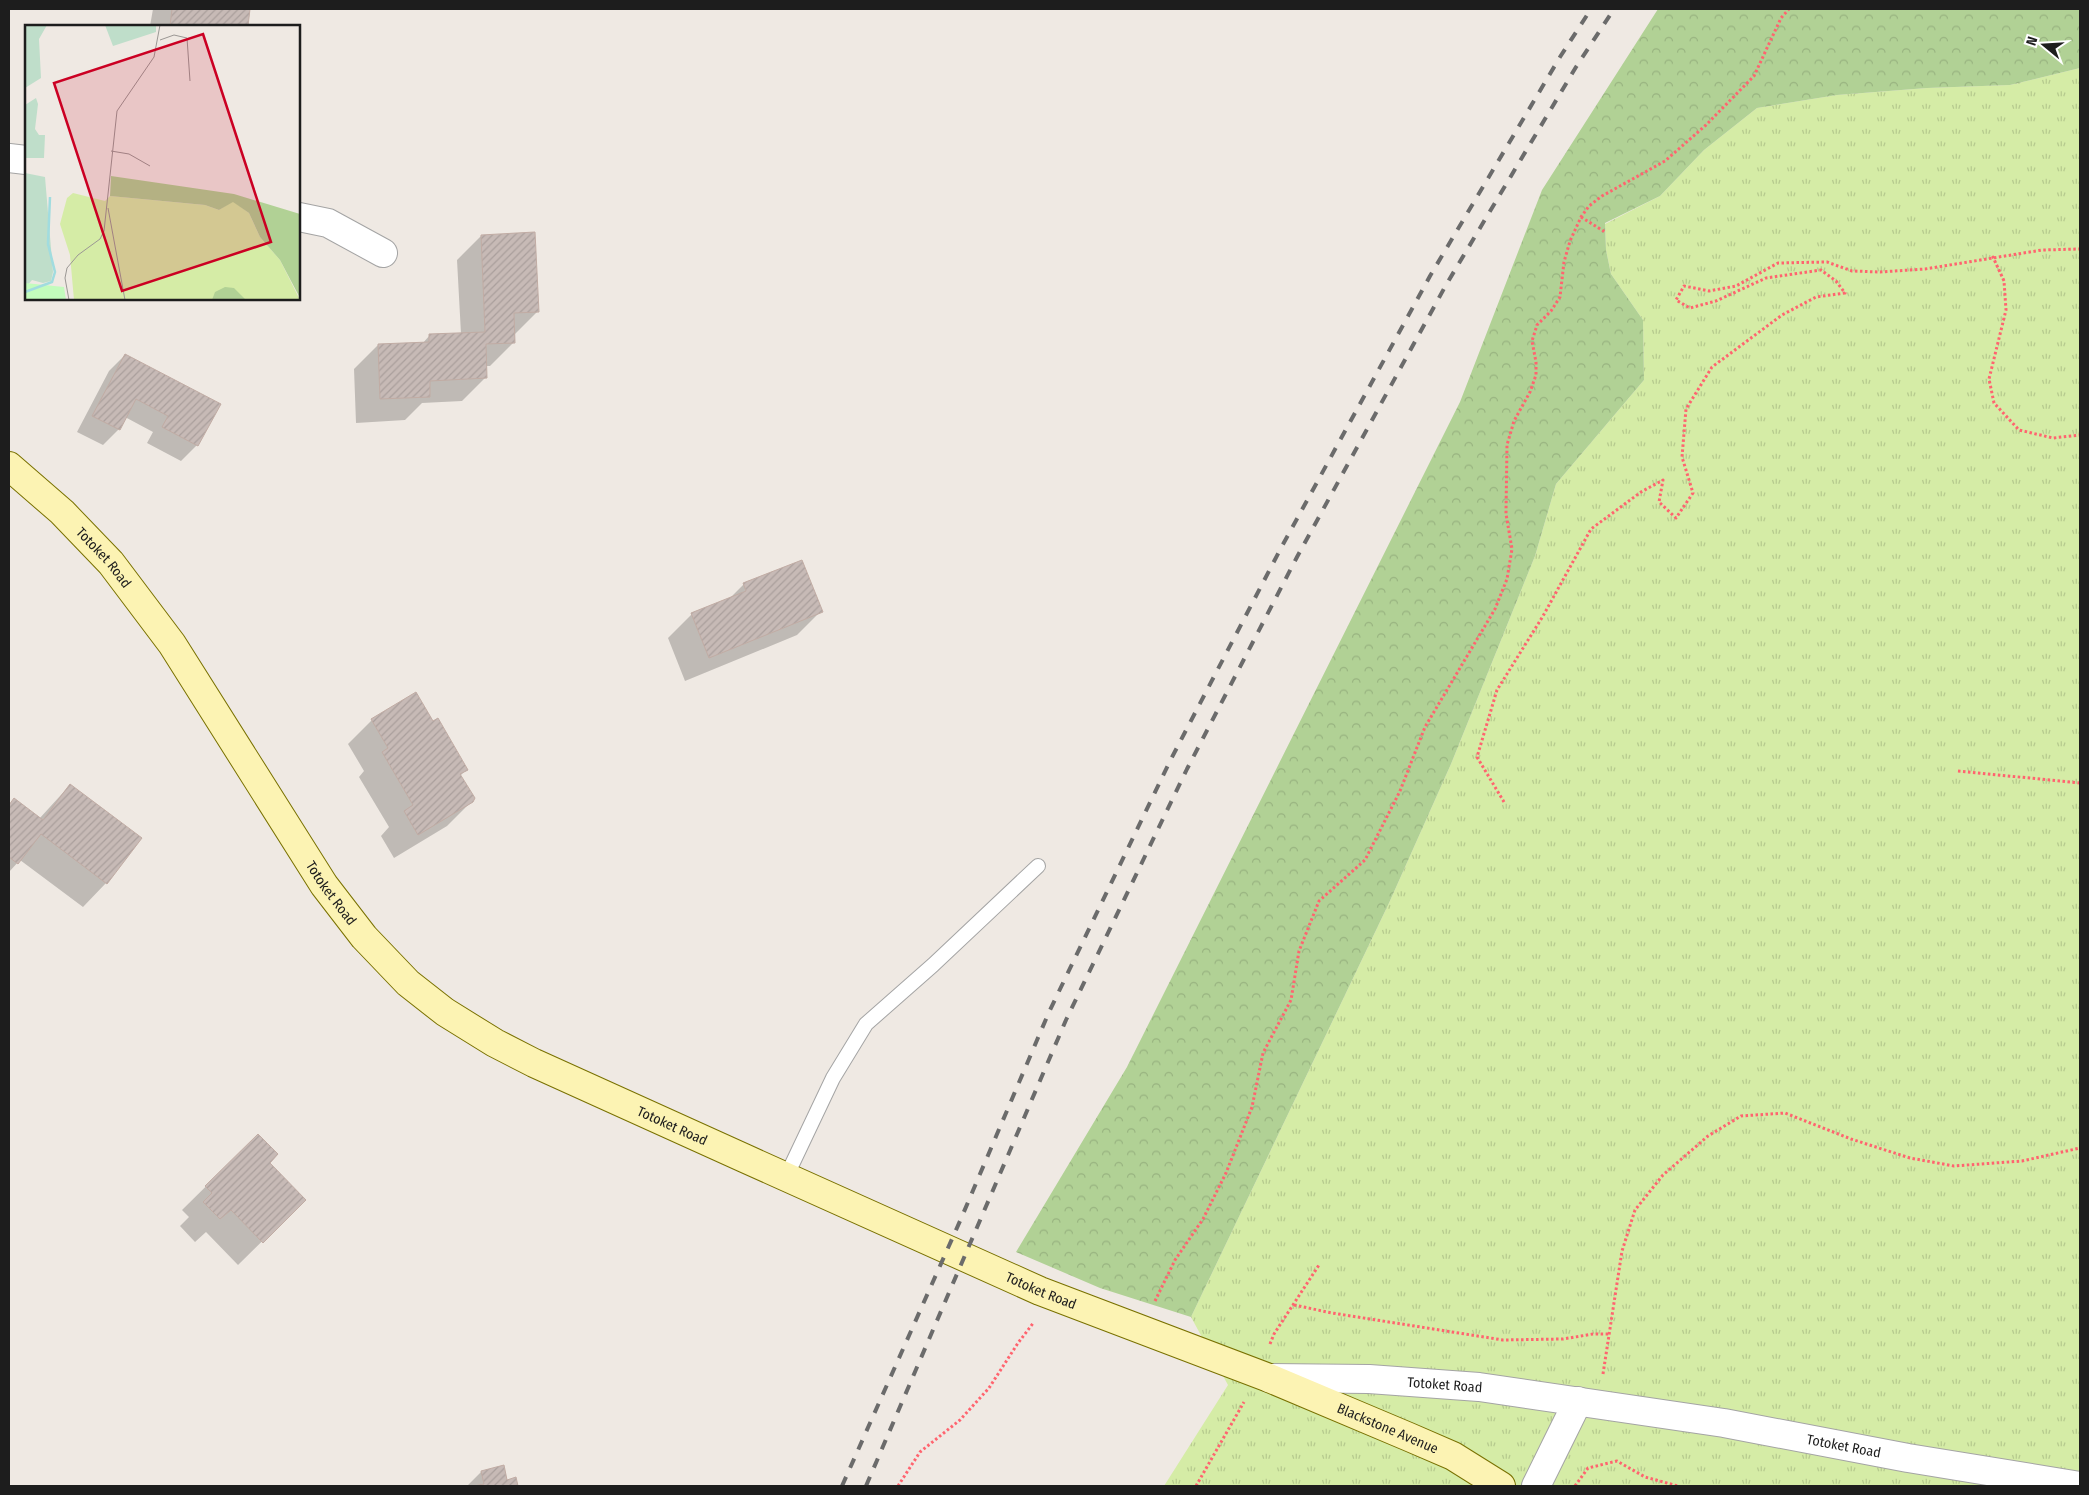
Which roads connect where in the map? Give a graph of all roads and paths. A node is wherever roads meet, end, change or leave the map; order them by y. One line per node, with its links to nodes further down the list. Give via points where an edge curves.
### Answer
1 (1790, 9): 4 (path, via 1781,18 1754,76 1706,125 1665,161 1602,196)
2 (9, 158): 3 (street)
3 (25, 160)
4 (1582, 217): 6 (path); 20 (path, via 1564,262 1560,297 1537,325 1532,341 1536,375 1514,421 1507,445 1506,514 1512,549 1508,579 1495,609 1425,727 1400,791 1365,860 1319,902 1298,951 1291,1000 1263,1054 1252,1107 1226,1173 1203,1219 1175,1260)
5 (300, 218): 8 (street, via 328,223)
6 (1606, 232)
7 (2080, 249): 9 (path)
8 (384, 253)
9 (1993, 257): 10 (path, via 2004,281 2006,310 1989,379 1994,403 2019,430 2053,438); 14 (path, via 1925,269 1880,272 1852,271 1827,262 1778,263 1736,286 1709,291 1684,286 1676,300 1690,308 1716,301 1766,278 1821,270 1845,293 1816,297 1782,315 1712,367 1686,409 1682,457 1693,493 1676,518 1659,502 1663,480 1591,529 1497,690 1477,757)
10 (2080, 434)
11 (9, 466): 17 (main road, Totoket Road, via 62,512 111,563 172,644 324,885 364,937 408,983 445,1012 495,1043)
12 (1958, 771): 13 (path)
13 (2080, 783)
14 (1504, 802)
15 (1038, 866): 17 (lane, via 866,1024 833,1078)
16 (2080, 1148): 21 (path, via 2022,1161 1954,1166 1910,1158 1785,1113 1741,1116 1708,1136 1663,1175 1635,1210 1622,1251)
17 (786, 1177): 18 (main road, Totoket Road)
18 (1055, 1296): 20 (main road, Totoket Road); 25 (path, via 1018,1343 989,1388 960,1420 920,1452)
19 (1294, 1305): 21 (path, via 1503,1340)
20 (1141, 1330): 23 (main road, Totoket Road)
21 (1609, 1334): 22 (path)
22 (1603, 1376)
23 (1269, 1378): 24 (street, Totoket Road, via 1369,1379 1470,1386); 26 (main road, Blackstone Avenue, via 1453,1456)
24 (1578, 1401): 27 (street); 30 (street, Totoket Road, via 1724,1423)
25 (898, 1486)
26 (1501, 1486)
27 (1536, 1486)
28 (1575, 1486): 29 (path, via 1588,1468 1617,1461 1645,1476)
29 (1678, 1486)
30 (2080, 1486)

